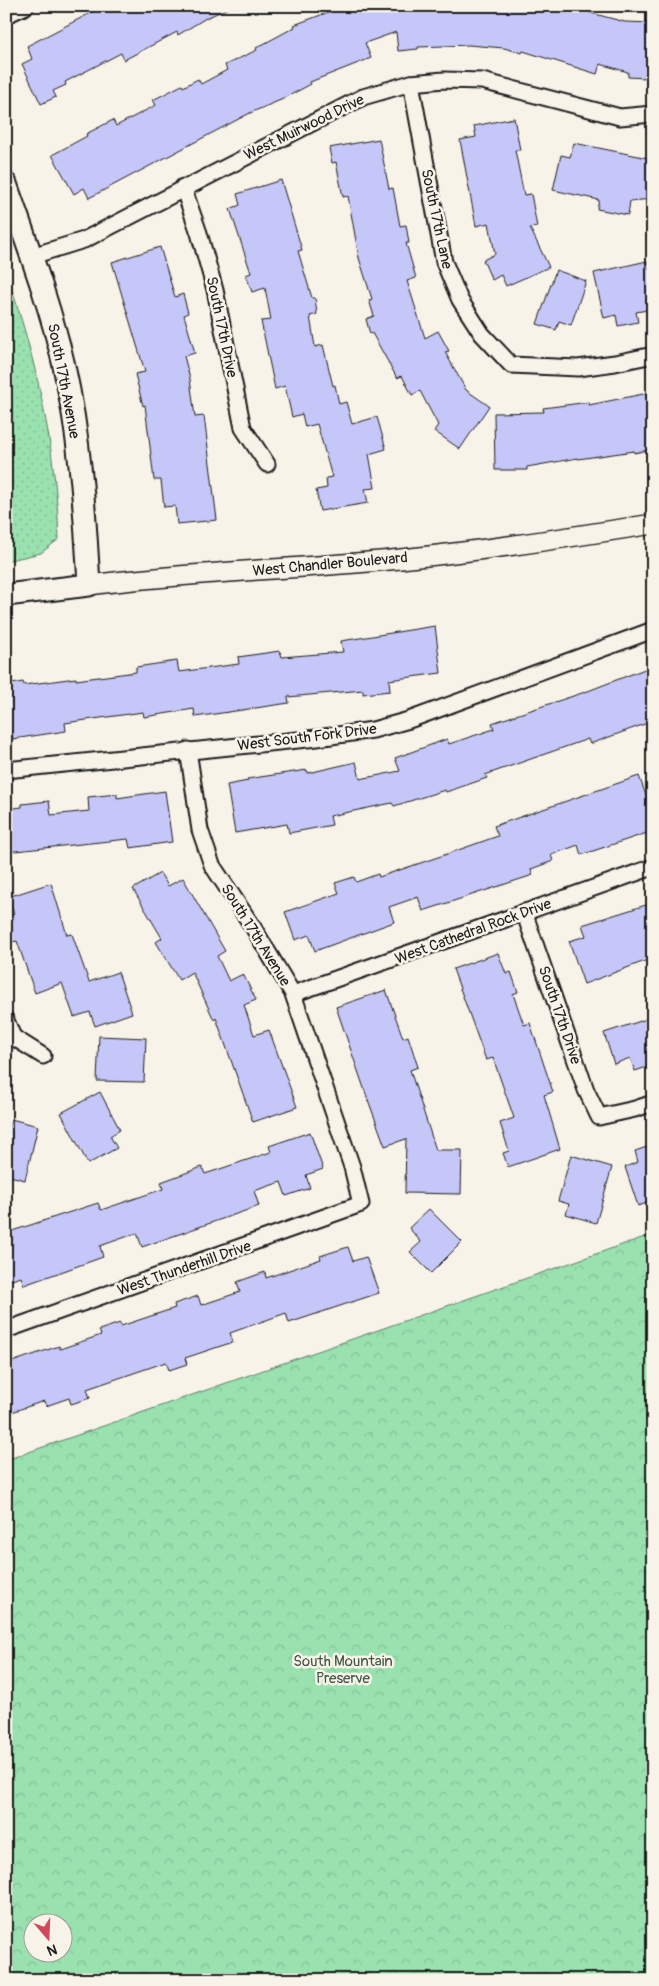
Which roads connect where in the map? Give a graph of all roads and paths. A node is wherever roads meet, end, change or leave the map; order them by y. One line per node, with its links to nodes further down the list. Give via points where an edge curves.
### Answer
1 (26, 6): 2 (street)
2 (6, 15)
3 (411, 83): 4 (street, West Muirwood Drive, via 482,81 620,117); 6 (street, West Muirwood Drive, via 363,97); 8 (street, South 17th Lane, via 444,262 460,300 482,334 511,365 578,368)
4 (653, 114)
5 (6, 184): 7 (main road, South 17th Avenue)
6 (183, 188): 7 (street, West Muirwood Drive, via 84,240); 9 (street, South 17th Drive, via 215,290 244,428)
7 (32, 256): 11 (main road, South 17th Avenue, via 62,356 74,418)
8 (653, 355)
9 (267, 464)
10 (652, 526): 11 (street, West Chandler Boulevard, via 433,555)
11 (89, 585): 12 (main road, West Chandler Boulevard)
12 (6, 595)
13 (653, 630): 14 (street, West South Fork Drive, via 409,720 373,730)
14 (188, 750): 15 (street, West South Fork Drive); 18 (street, South 17th Avenue, via 200,830 212,865 253,926)
15 (6, 770)
16 (653, 867): 17 (street, West Cathedral Rock Drive)
17 (524, 912): 18 (street, West Cathedral Rock Drive); 21 (street, South 17th Drive, via 586,1090 599,1117)
18 (292, 994): 22 (street, South 17th Avenue, via 352,1167)
19 (6, 1020): 20 (street, via 12,1037)
20 (43, 1056)
21 (653, 1103)
22 (361, 1204): 23 (street, West Thunderhill Drive)
23 (6, 1330)

